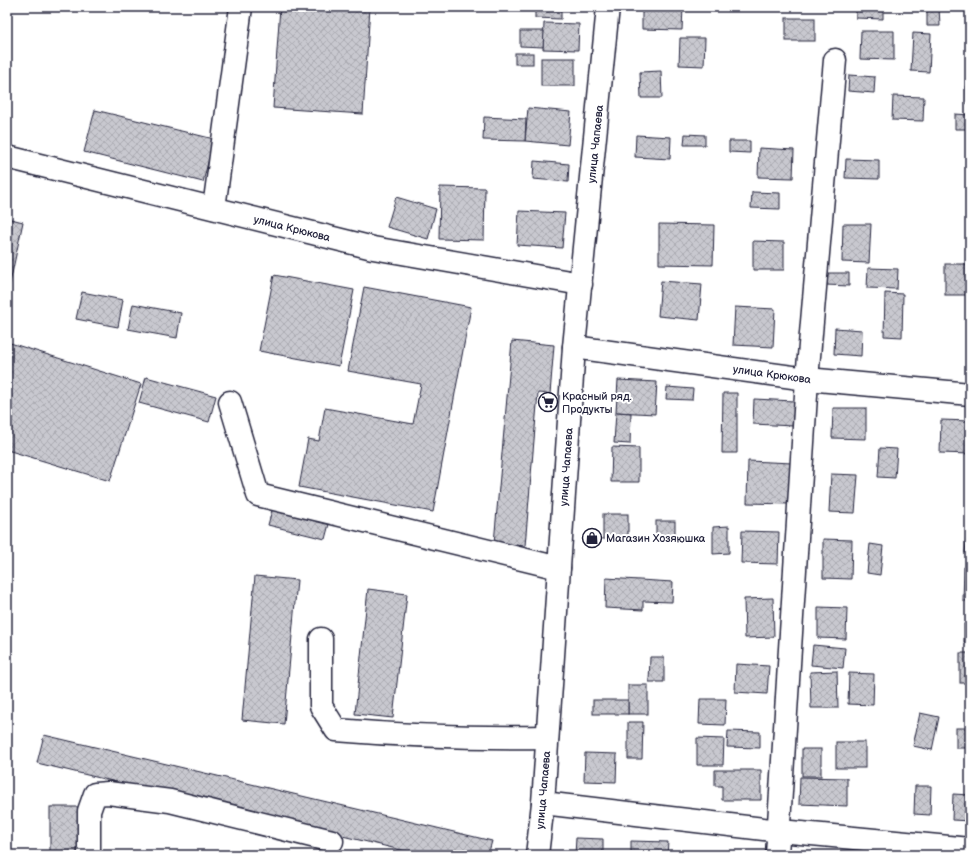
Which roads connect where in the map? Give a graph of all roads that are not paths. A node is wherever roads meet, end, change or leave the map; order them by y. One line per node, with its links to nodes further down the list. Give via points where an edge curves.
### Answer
1 (241, 7): 5 (street)
2 (608, 7): 6 (street, улица Чапаева)
3 (835, 60): 8 (street)
4 (7, 157): 5 (street, улица Крюкова)
5 (214, 208): 6 (street, улица Крюкова, via 373,248)
6 (581, 284): 7 (street, улица Чапаева)
7 (574, 347): 8 (street, улица Крюкова); 11 (street, улица Чапаева)
8 (808, 379): 9 (street, улица Крюкова); 15 (street)
9 (970, 394)
10 (230, 402): 11 (street, via 258,495)
11 (559, 568): 13 (street, улица Чапаева)
12 (321, 638): 13 (street, via 321,706 336,730 436,736)
13 (548, 737): 14 (street, улица Чапаева)
14 (543, 803): 15 (street); 19 (street, улица Чапаева)
15 (780, 830): 17 (street); 20 (street)
16 (332, 842): 18 (street, via 170,801 108,792 95,794 89,811)
17 (970, 849)
18 (89, 855)
19 (538, 855)
20 (777, 855)

